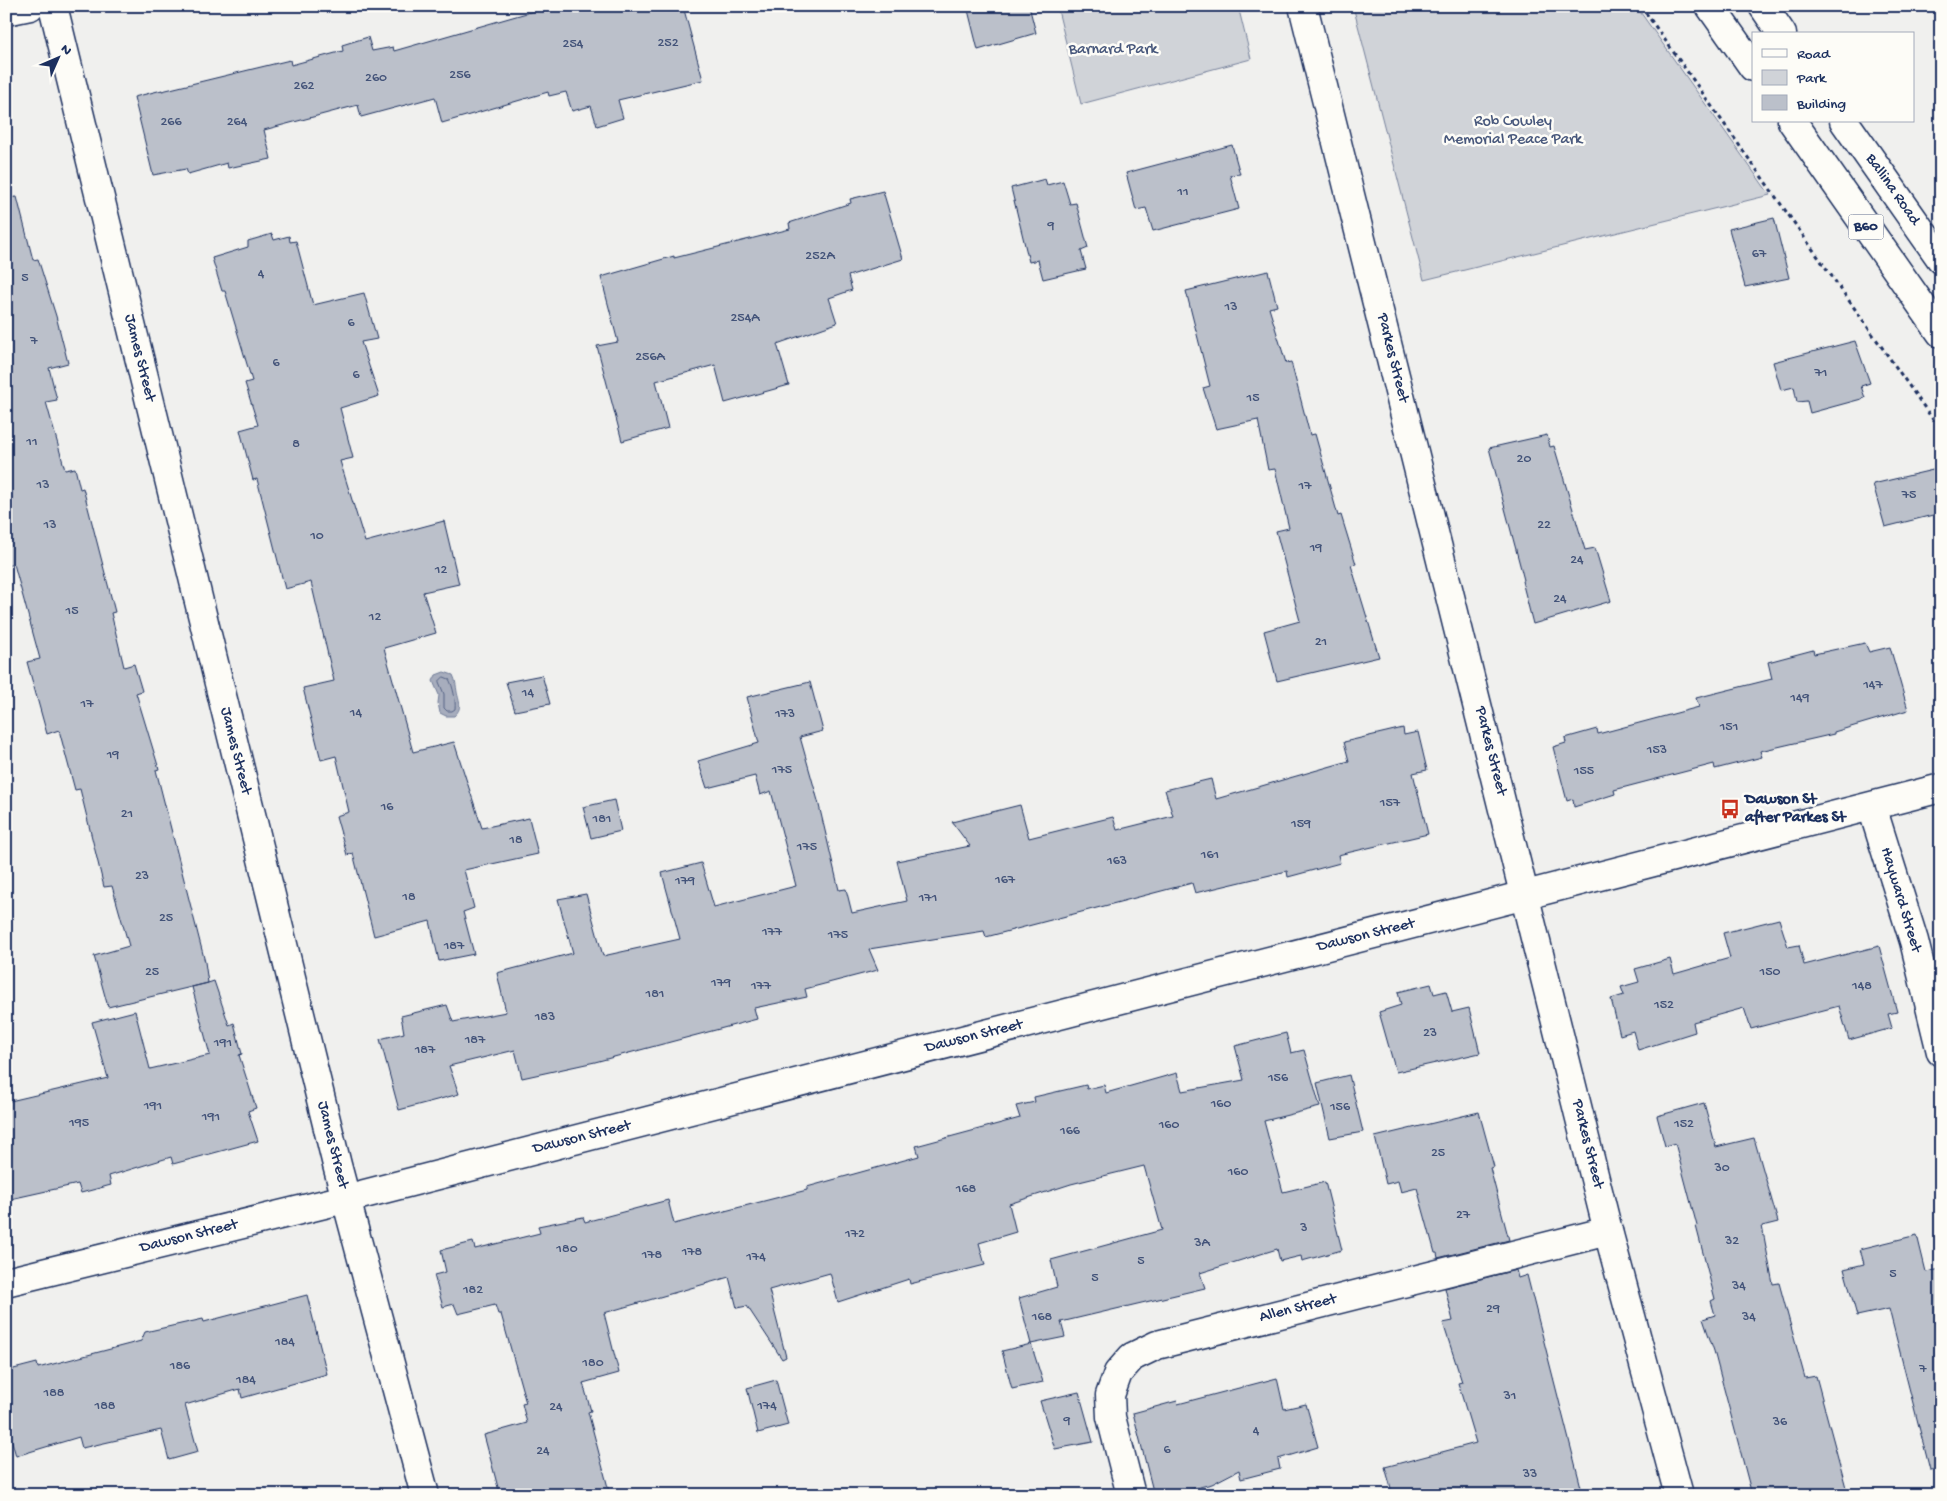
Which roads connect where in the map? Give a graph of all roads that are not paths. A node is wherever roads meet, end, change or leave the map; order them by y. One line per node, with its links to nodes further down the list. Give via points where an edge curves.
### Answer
1 (30, 6): 6 (street)
2 (53, 6): 17 (street, James Street)
3 (1303, 6): 15 (street, Parkes Street)
4 (1710, 6): 8 (street)
5 (1763, 6): 7 (street)
6 (6, 11)
7 (1781, 32)
8 (1752, 66)
9 (1793, 122): 12 (street, B60)
10 (1845, 122): 11 (street, Ballina Road / B60)
11 (1941, 259)
12 (1941, 333)
13 (1941, 788): 14 (street, Dawson Street)
14 (1872, 807): 15 (street, Dawson Street); 16 (street, Hayward Street, via 1914,941)
15 (1525, 895): 17 (street, Dawson Street); 18 (street, Parkes Street)
16 (1941, 1052)
17 (345, 1199): 19 (street, Dawson Street); 20 (street, James Street)
18 (1608, 1231): 21 (street, Allen Street, via 1157,1345 1132,1357 1118,1373 1110,1395 1111,1417); 22 (street, Parkes Street)
19 (6, 1282)
20 (425, 1495)
21 (1131, 1495)
22 (1679, 1495)

